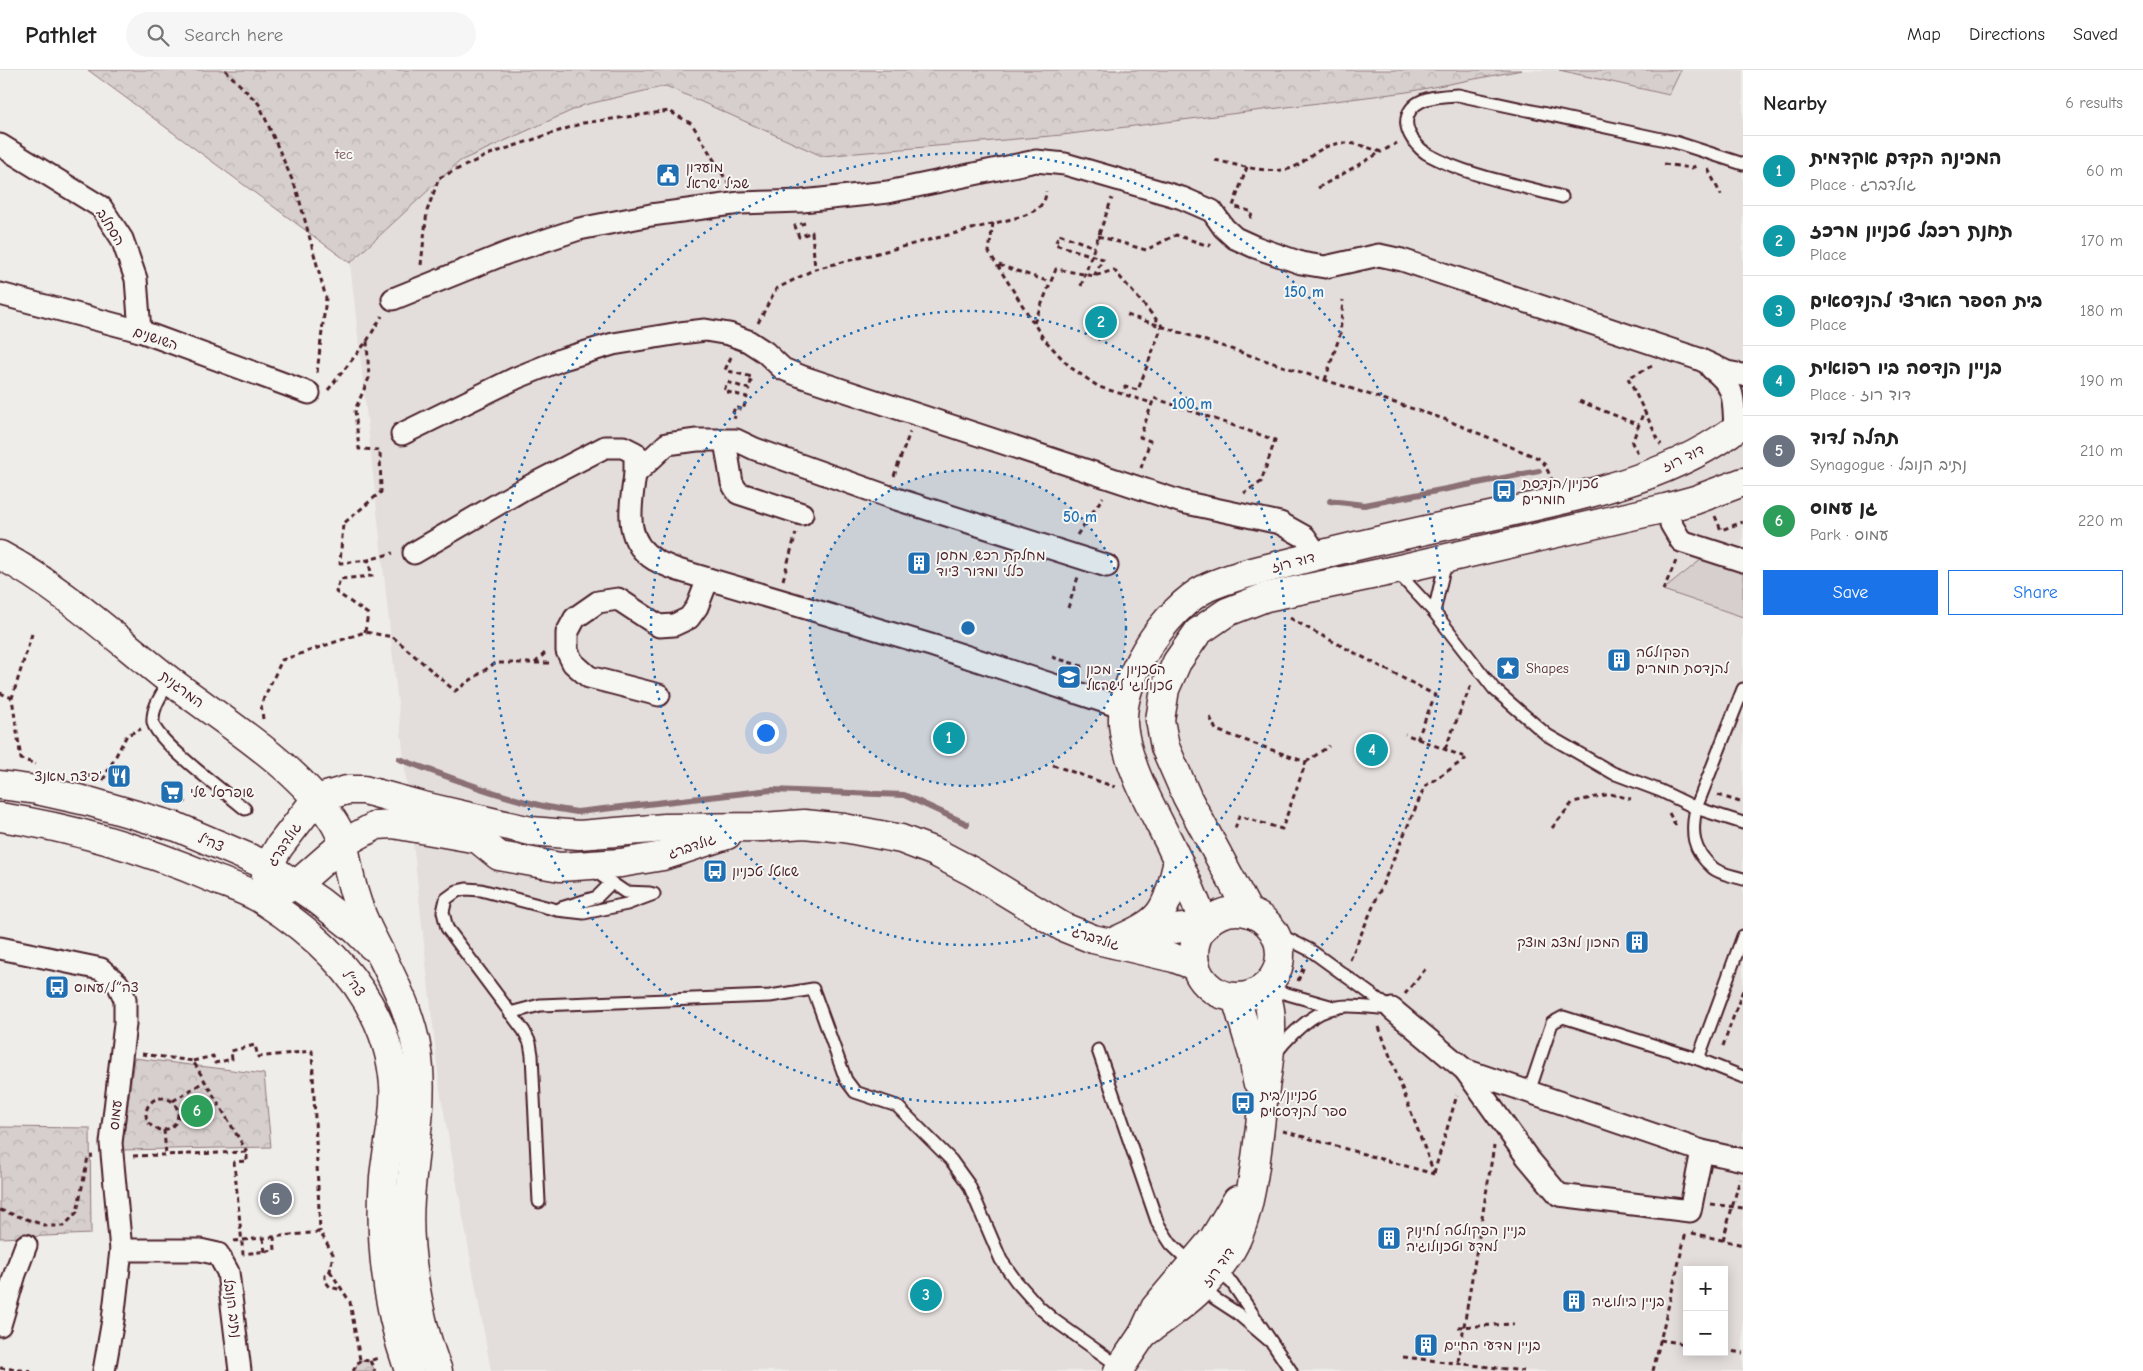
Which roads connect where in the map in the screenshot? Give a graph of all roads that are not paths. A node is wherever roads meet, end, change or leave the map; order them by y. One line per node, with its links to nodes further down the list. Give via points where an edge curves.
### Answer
1 (0, 145): 6 (street, הסחלב, via 101,207 122,239 136,279)
2 (1743, 164): 3 (lane, via 1675,142 1458,95 1418,102 1408,115 1410,135 1428,155 1457,167)
3 (1562, 197)
4 (0, 294): 6 (street, השושנים)
5 (393, 299): 7 (street, via 579,229 740,203 888,192 1036,161 1065,164 1182,198 1212,211 1234,238 1301,263 1325,267 1378,255 1402,260)
6 (140, 331): 9 (street, השושנים)
7 (1699, 359): 8 (street, via 1727,372); 10 (street, via 1722,377 1733,392)
8 (1743, 375)
9 (318, 385)
10 (1739, 426): 19 (street, דוד רוז, via 1648,475 1587,494 1367,542)
11 (402, 434): 19 (street, via 516,378 564,359 613,344 705,330 744,340 765,352 783,369 916,416 1182,502 1280,523 1305,537)
12 (730, 441): 13 (street, via 696,440 667,444); 15 (street, via 732,483 738,492); 22 (street, via 887,496)
13 (635, 474): 17 (street, via 635,453 623,447 605,447 505,499); 24 (street, via 630,520 638,545 655,560)
14 (1743, 482): 20 (street, דוד רוז, via 1695,500)
15 (802, 514)
16 (1671, 524): 21 (street, via 1680,541)
17 (414, 553)
18 (0, 555): 26 (street, המרגנית, via 68,600)
19 (1318, 556): 29 (street, דוד רוז, via 1228,580 1187,601 1163,624 1145,652 1132,678)
20 (1452, 557): 23 (street, דוד רוז); 25 (lane, via 1443,573)
21 (1743, 561)
22 (1107, 566)
23 (1395, 570): 25 (lane); 48 (street, דוד רוז, via 1266,597 1227,612 1198,632 1177,662 1165,688 1160,720 1166,747 1191,805)
24 (708, 579): 28 (street, via 689,618 674,625 659,626 618,600 598,602 575,618 567,633 567,651 573,663 590,677); 29 (street, via 934,646)
25 (1434, 612): 32 (lane, via 1494,689 1547,735 1613,773)
26 (170, 680): 31 (street, המרגנית, via 299,780); 33 (lane, via 153,710 153,725 164,741)
27 (1743, 689): 32 (lane)
28 (659, 695)
29 (1124, 708): 40 (street, דוד רוז, via 1123,732 1136,772)
30 (0, 785): 41 (street, צה"ל, via 91,802 177,827)
31 (316, 799): 36 (street, גולדברג, via 348,790 364,790 531,831 579,835 664,828); 39 (street, המרגנית, via 336,825); 41 (street, גולדברג)
32 (1696, 808): 35 (lane); 43 (lane, via 1700,827 1694,845 1714,869)
33 (245, 809)
34 (0, 817): 46 (street, צה״ל, via 83,833 161,857)
35 (1743, 823)
36 (749, 827): 37 (street, גולדברג); 52 (street, גולדברג, via 804,824 901,839 974,872 1063,927)
37 (717, 838): 38 (street, via 558,849); 42 (street, גולדברג, via 662,856)
38 (478, 839): 39 (street, גולדברג, via 393,824 377,825); 42 (street, גולדברג, via 499,856 560,867)
39 (344, 843): 45 (street, גולדברג); 55 (street, המרגנית, via 361,913)
40 (1178, 861): 49 (street, דוד רוז); 52 (street, via 1162,912 1153,923)
41 (268, 866): 45 (street, צה"ל); 46 (street, גולדברג)
42 (588, 866): 44 (lane)
43 (1743, 879)
44 (611, 884): 47 (lane, via 597,897); 47 (lane, via 625,892 654,894 628,904 584,913)
45 (296, 885): 46 (street, גולדברג); 55 (street, צה"ל, via 362,935)
46 (262, 900): 76 (street, צה״ל, via 299,926 346,970 370,1006 388,1047 394,1086 382,1200 382,1236 392,1315)
47 (557, 910): 60 (lane, via 481,890 457,891 446,899 443,912 447,928)
48 (1249, 913): 49 (street, via 1223,914); 50 (street, via 1261,918)
49 (1205, 926): 52 (street, via 1173,929); 54 (street, via 1193,953)
50 (1274, 932): 56 (street, via 1280,949 1280,962); 59 (lane, via 1310,950)
51 (1743, 936): 62 (lane)
52 (1112, 943): 54 (street, גולדברג)
53 (0, 948): 72 (street, עמוס, via 101,969 118,984 125,999 112,1154)
54 (1195, 966): 57 (street, via 1210,988)
55 (388, 967): 80 (street, via 409,1015 418,1059 420,1101 410,1229 416,1287)
56 (1265, 988): 57 (street); 58 (lane); 63 (street, דוד רוז, via 1270,1012)
57 (1236, 998): 67 (street, דוד רוז, via 1253,1055)
58 (1337, 1008): 59 (lane); 63 (lane, via 1304,1023 1288,1037)
59 (1391, 1008): 64 (street)
60 (510, 1013): 70 (lane, via 524,1031 532,1056); 77 (lane, via 540,1005 770,996 813,989 846,1080 855,1092 897,1106 951,1160 969,1185 1001,1260 1016,1281 1054,1320)
61 (1098, 1050): 73 (lane, via 1158,1224 1171,1244)
62 (1698, 1059): 65 (lane); 66 (lane, via 1563,1017 1552,1023)
63 (1268, 1063): 67 (street, דוד רוז)
64 (1465, 1070): 66 (street); 68 (street, via 1526,1157 1559,1195 1689,1215)
65 (1743, 1077)
66 (1529, 1092): 68 (street)
67 (1262, 1109): 73 (street, דוד רוז, via 1254,1174 1214,1238)
68 (1702, 1151): 69 (street)
69 (1742, 1169)
70 (539, 1202)
71 (26, 1246): 74 (street)
72 (121, 1250): 78 (street, עמוס); 79 (street, נתיב הנובל, via 200,1250 218,1254 228,1272)
73 (1204, 1274): 75 (lane, via 1214,1298 1238,1313); 75 (lane, via 1232,1283); 77 (street, דוד רוז, via 1156,1308)
74 (0, 1325)
75 (1271, 1342): 81 (lane)
76 (405, 1359)
77 (1119, 1369)
78 (104, 1371)
79 (240, 1371)
80 (438, 1371)
81 (1291, 1371)

